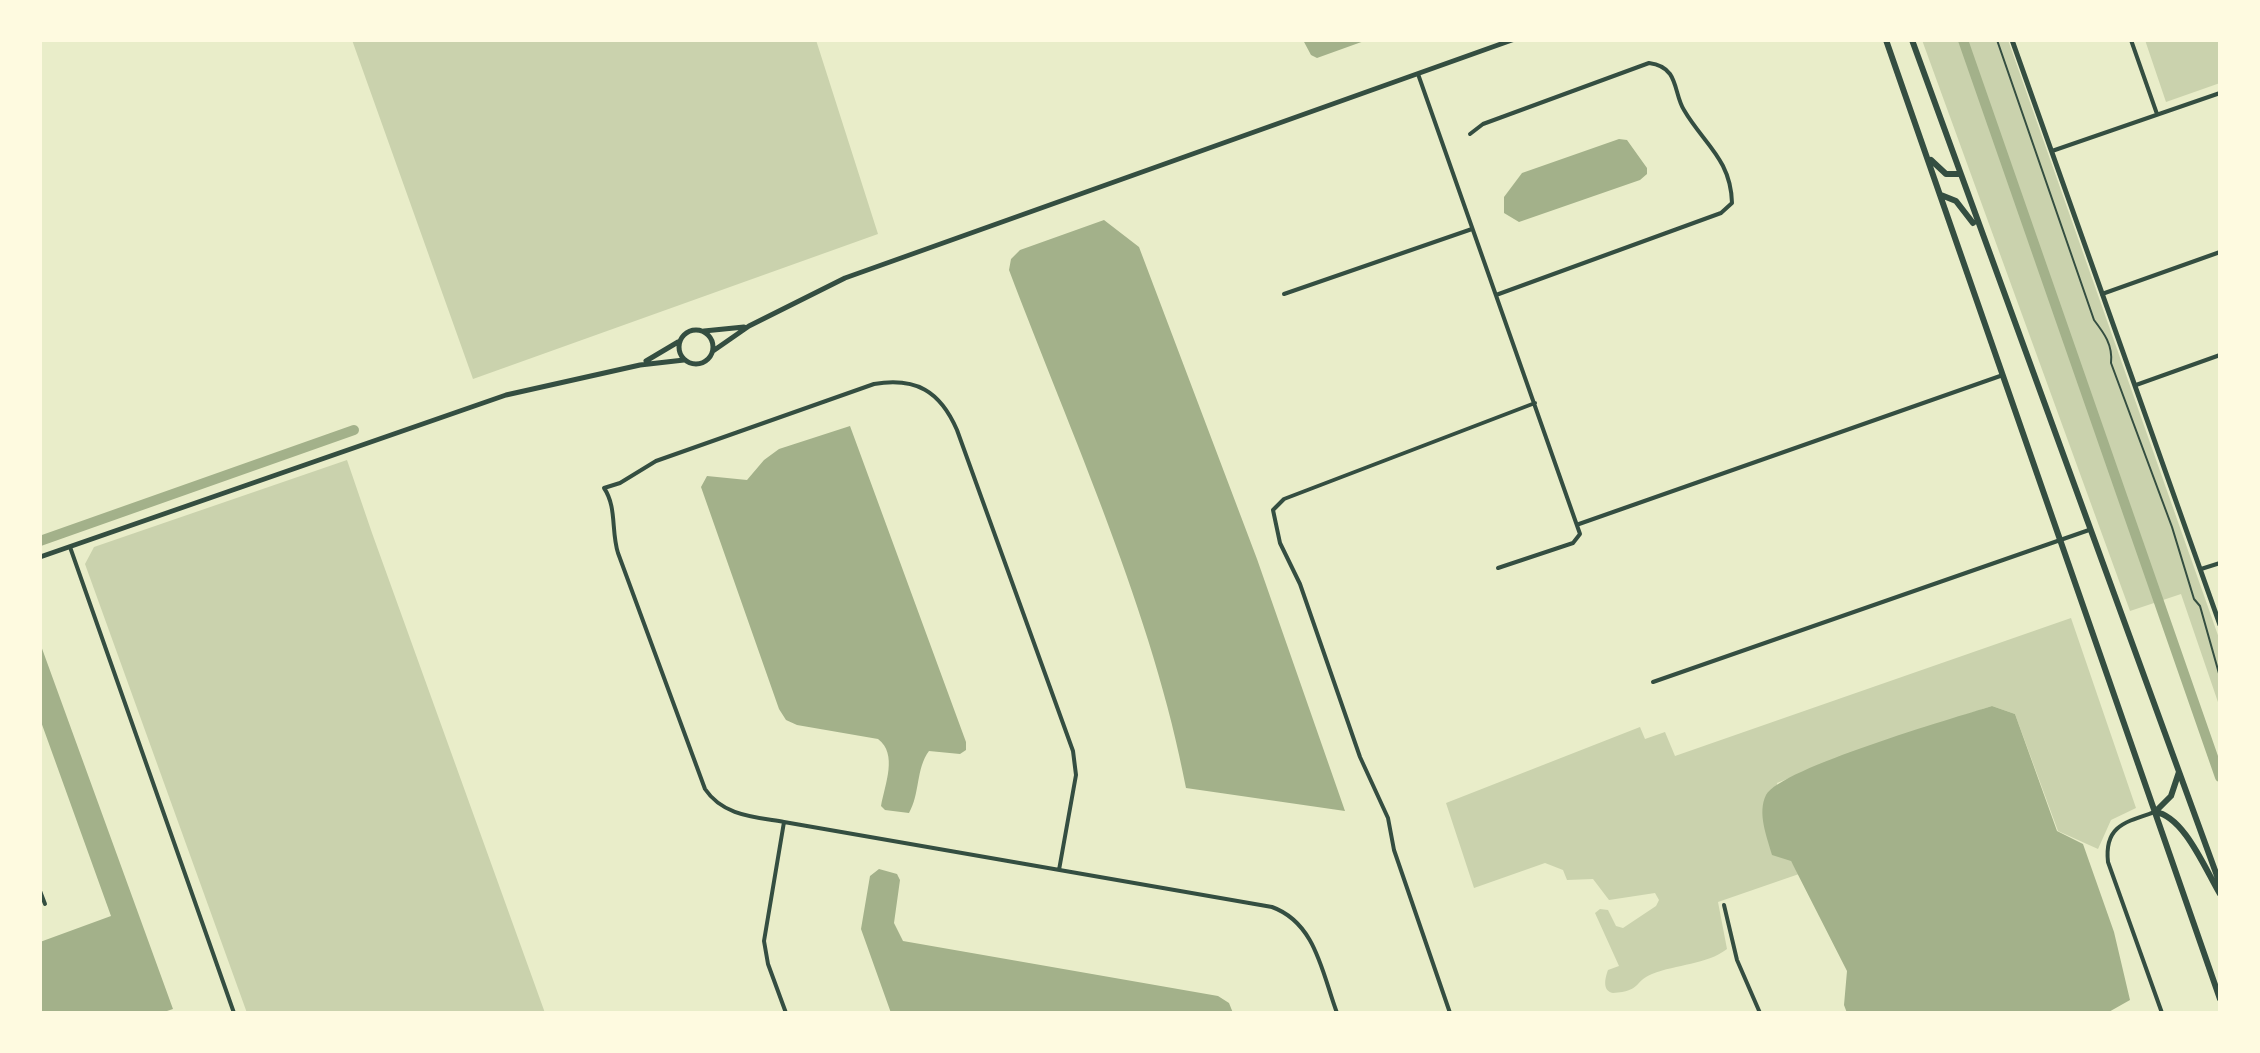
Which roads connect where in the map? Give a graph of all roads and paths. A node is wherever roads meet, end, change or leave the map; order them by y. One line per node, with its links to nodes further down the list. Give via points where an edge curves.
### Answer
1 (1512, 40): 7 (street)
2 (1886, 40): 12 (main road)
3 (1912, 40): 13 (main road)
4 (1997, 40): 40 (path, via 2094,320 2105,332 2114,373 2200,606)
5 (2012, 40): 11 (street)
6 (2131, 40): 9 (street)
7 (1418, 74): 15 (street); 21 (street, via 874,267)
8 (2220, 93): 9 (street)
9 (2157, 114): 11 (street)
10 (1470, 134): 20 (street, via 1483,124 1649,63 1659,64 1670,74 1682,108 1714,146 1732,186 1732,203 1721,213)
11 (2050, 152): 19 (street)
12 (1927, 154): 13 (main road, via 1939,170); 14 (main road)
13 (1959, 174): 16 (main road)
14 (1941, 195): 16 (main road, via 1962,207); 28 (main road)
15 (1472, 229): 18 (street); 20 (street)
16 (1979, 233): 32 (main road)
17 (2220, 252): 19 (street)
18 (1284, 294)
19 (2101, 294): 29 (street)
20 (1496, 295): 30 (street)
21 (749, 326): 22 (street); 24 (street)
22 (704, 331): 23 (street, via 687,332); 24 (street)
23 (679, 341): 26 (street); 27 (street)
24 (713, 351): 26 (street, via 701,364)
25 (2220, 355): 29 (street)
26 (684, 360): 27 (street)
27 (640, 365): 34 (street, via 506,395)
28 (2003, 375): 31 (street); 33 (main road)
29 (2134, 386): 38 (street)
30 (1535, 403): 31 (street); 55 (street, via 1284,499 1273,510 1280,543 1388,818)
31 (1578, 524): 37 (street, via 1580,534 1573,543)
32 (2089, 530): 33 (street); 42 (main road)
33 (2061, 539): 41 (street); 43 (main road)
34 (70, 546): 35 (street); 52 (street)
35 (40, 557)
36 (2220, 563): 38 (street)
37 (1498, 568)
38 (2201, 569): 39 (street)
39 (2220, 625)
40 (2220, 677)
41 (1653, 682)
42 (2179, 771): 43 (main road, via 2171,796); 46 (main road)
43 (2155, 812): 48 (main road, via 2180,825); 51 (main road); 57 (street, via 2129,820 2112,832 2106,845)
44 (784, 822): 45 (street); 45 (street, via 734,812 705,789 618,553 612,500 604,488 656,461 874,384 909,381 932,392 950,415 1073,751 1076,775); 53 (street, via 764,941)
45 (1059, 870): 54 (street, via 1287,912 1307,931)
46 (2220, 884)
47 (40, 891): 49 (street)
48 (2220, 894)
49 (45, 904)
50 (1724, 905): 56 (street, via 1737,960)
51 (2220, 999)
52 (234, 1013)
53 (786, 1013)
54 (1337, 1013)
55 (1450, 1013)
56 (1760, 1013)
57 (2162, 1013)

